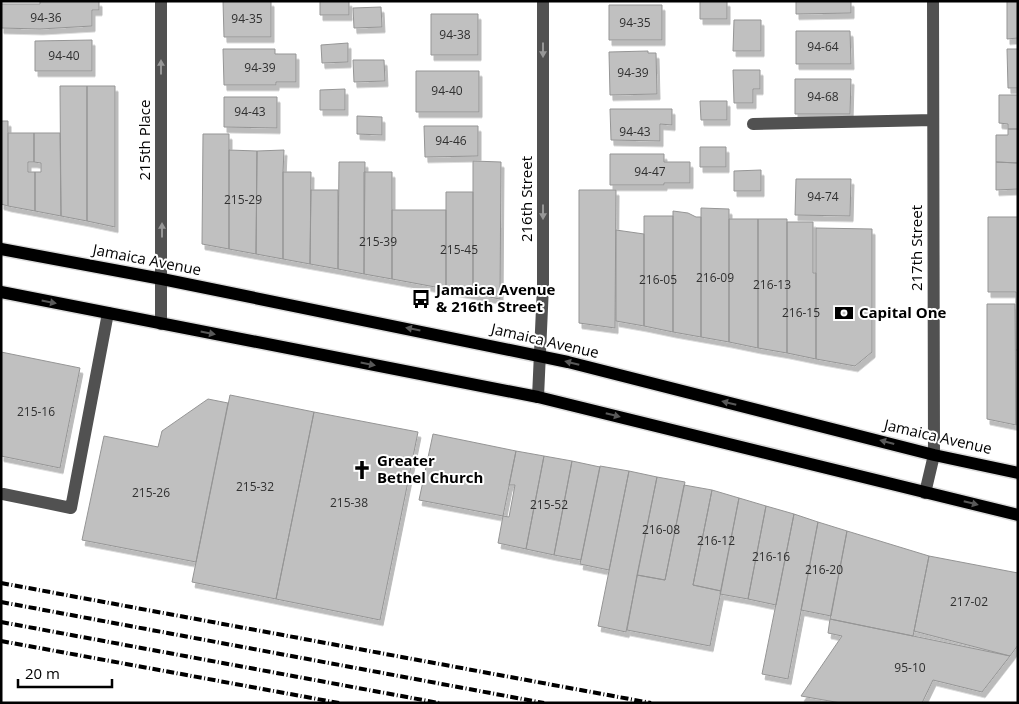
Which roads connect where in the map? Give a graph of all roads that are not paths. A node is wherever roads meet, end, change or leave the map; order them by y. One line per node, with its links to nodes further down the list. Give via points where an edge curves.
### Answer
1 (161, 1): 7 (street, 215th Place, one-way to 1)
2 (543, 1): 11 (street, 216th Street, one-way to 11)
3 (933, 1): 4 (street, 217th Street)
4 (933, 120): 5 (street); 13 (street, 217th Street)
5 (753, 124)
6 (1, 249): 7 (main road, Jamaica Avenue)
7 (162, 279): 10 (street, 215th Place); 11 (main road, Jamaica Avenue, one-way to 7)
8 (1, 292): 9 (main road, one-way to 9)
9 (108, 313): 10 (main road); 16 (street, via 71,508)
10 (161, 324): 12 (main road, one-way to 12)
11 (541, 356): 12 (street, 216th Street); 13 (main road, Jamaica Avenue, one-way to 11)
12 (538, 397): 15 (main road, one-way to 15)
13 (934, 454): 14 (main road, Jamaica Avenue); 15 (street, 217th Street)
14 (1018, 473)
15 (925, 492): 17 (main road, one-way to 17)
16 (4, 494)
17 (1018, 514)

